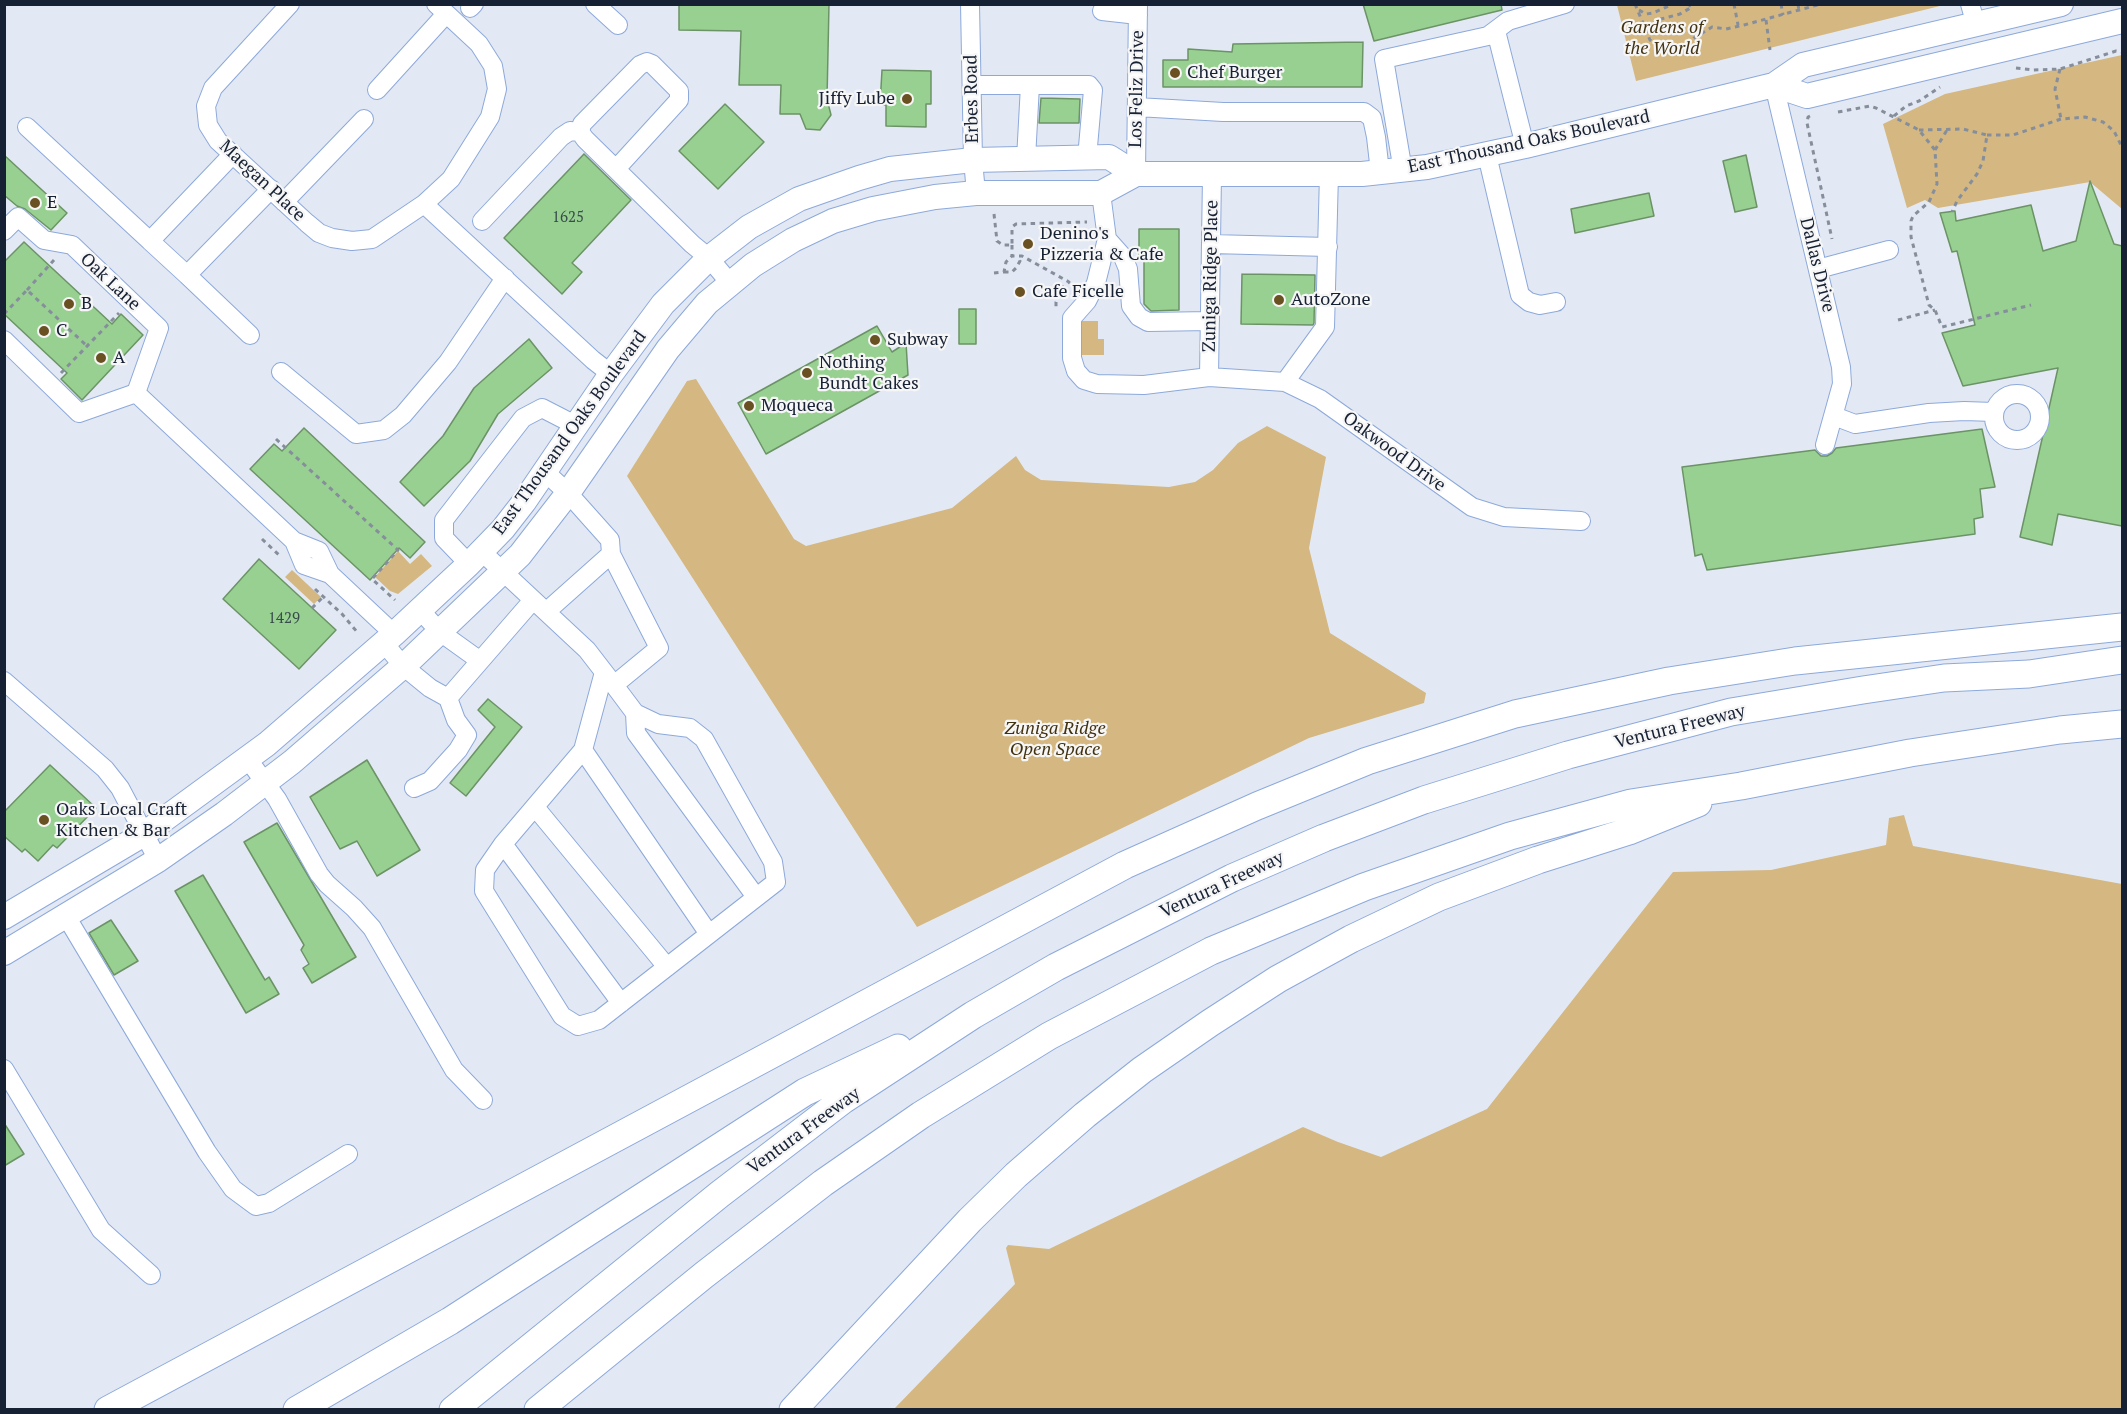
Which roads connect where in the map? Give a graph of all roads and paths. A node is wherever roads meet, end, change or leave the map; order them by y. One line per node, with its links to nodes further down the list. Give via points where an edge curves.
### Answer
1 (290, 4): 49 (street, Maegan Place, via 213,88 206,106 208,125)
2 (595, 4): 22 (street)
3 (970, 4): 30 (street, Erbes Road)
4 (1565, 4): 24 (street, via 1508,21)
5 (1635, 4): 15 (path)
6 (1673, 4): 15 (path, via 1646,14)
7 (1734, 4): 23 (path)
8 (1781, 4): 18 (path)
9 (1798, 4): 17 (path)
10 (1821, 4): 17 (path)
11 (2061, 4): 19 (main road, East Thousand Oaks Boulevard)
12 (1691, 5): 25 (path, via 1680,14 1661,19)
13 (441, 9): 34 (street); 62 (street, Maegan Place, via 479,44 493,66 497,89 490,117 451,179)
14 (1138, 10): 16 (street); 35 (street, Los Feliz Drive)
15 (1639, 10): 25 (path)
16 (1102, 11)
17 (1799, 11): 18 (path)
18 (1783, 15): 20 (path)
19 (1973, 15): 32 (main road, East Thousand Oaks Boulevard, via 1803,65)
20 (1766, 20): 23 (path); 26 (path)
21 (2122, 21): 32 (main road, via 1807,96)
22 (618, 25)
23 (1738, 25): 25 (path, via 1712,27 1670,52 1655,45)
24 (1496, 31): 46 (street); 55 (street, via 1384,59)
25 (1647, 32)
26 (1770, 50)
27 (2122, 52): 28 (path)
28 (2060, 69): 29 (path); 40 (path, via 2055,89)
29 (2008, 70)
30 (972, 85): 31 (street); 53 (street, Erbes Road)
31 (1030, 85): 51 (street, via 1092,87); 52 (street)
32 (1774, 85): 46 (main road, East Thousand Oaks Boulevard); 79 (street, Dallas Drive)
33 (1941, 86): 38 (path)
34 (377, 90)
35 (1137, 107): 55 (street, via 1223,112 1364,112 1371,118); 56 (street, Los Feliz Drive)
36 (1828, 113): 38 (path, via 1870,106)
37 (1818, 115): 69 (path, via 1808,117 1807,123)
38 (1894, 116): 42 (path)
39 (364, 119): 61 (street)
40 (2061, 119): 45 (path, via 2013,135); 47 (path, via 2085,117 2103,122 2114,131)
41 (27, 127): 70 (street)
42 (1918, 130): 43 (path); 48 (path)
43 (1947, 130): 45 (path); 48 (path)
44 (580, 132): 54 (street); 54 (street, via 582,124 647,62 679,91 679,100); 65 (street, via 561,137)
45 (1987, 135): 64 (path, via 1983,161)
46 (1525, 146): 50 (main road, East Thousand Oaks Boulevard)
47 (2122, 147)
48 (1935, 150): 89 (path, via 1937,184 1929,202 1911,221 1911,237 1929,305)
49 (233, 154): 61 (street, Maegan Place); 70 (street)
50 (1487, 154): 55 (main road, East Thousand Oaks Boulevard); 86 (street, via 1520,295 1540,305)
51 (1087, 158): 52 (main road, East Thousand Oaks Boulevard); 56 (main road, East Thousand Oaks Boulevard, via 1109,158)
52 (1026, 159): 53 (main road, East Thousand Oaks Boulevard)
53 (973, 160): 59 (street, Erbes Road); 78 (main road, East Thousand Oaks Boulevard, via 890,169 798,199 749,227)
54 (616, 169): 78 (street)
55 (1391, 171): 57 (main road, East Thousand Oaks Boulevard)
56 (1136, 174): 58 (main road, East Thousand Oaks Boulevard); 60 (main road, East Thousand Oaks Boulevard)
57 (1329, 174): 58 (main road, East Thousand Oaks Boulevard); 73 (street)
58 (1212, 175): 71 (street, Zuniga Ridge Place)
59 (976, 193): 60 (main road, East Thousand Oaks Boulevard); 84 (main road, East Thousand Oaks Boulevard, via 873,209 833,221 793,240)
60 (1101, 193): 68 (street)
61 (277, 196): 62 (street, Maegan Place, via 319,232 352,241 372,238); 82 (street)
62 (424, 204): 83 (street)
63 (995, 211): 72 (path, via 996,241)
64 (1952, 212)
65 (483, 221)
66 (1089, 222): 72 (path, via 1016,224 1012,227)
67 (4, 231): 102 (street, Oak Lane, via 18,217 44,240 72,245 159,328)
68 (1107, 239): 93 (street, via 1128,268 1131,306 1139,317 1148,322); 100 (street, Oakwood Drive, via 1096,283 1072,318 1072,358 1076,371 1084,380 1097,384 1144,385)
69 (1832, 239)
70 (150, 241): 82 (street)
71 (1211, 244): 73 (street); 93 (street, Zuniga Ridge Place)
72 (1011, 245): 76 (path)
73 (1328, 247): 101 (street, via 1325,327)
74 (1889, 250): 79 (street)
75 (58, 255): 85 (path)
76 (1012, 256): 77 (path); 80 (path)
77 (1018, 256): 80 (path, via 1016,268); 90 (path, via 1069,282 1062,288)
78 (709, 258): 84 (street); 98 (main road, East Thousand Oaks Boulevard, via 663,304)
79 (1818, 269): 104 (street, Dallas Drive, via 1841,367 1842,384)
80 (1004, 272): 81 (path)
81 (994, 273)
82 (187, 275): 94 (street)
83 (505, 278): 97 (street, via 448,362 403,415 384,430 356,434); 98 (street)
84 (730, 283): 109 (main road, East Thousand Oaks Boulevard, via 668,349)
85 (27, 290): 91 (path); 96 (path)
86 (1556, 302)
87 (2031, 305): 89 (path, via 1942,327)
88 (122, 309): 96 (path)
89 (1935, 310): 92 (path)
90 (1056, 311)
91 (4, 314)
92 (1898, 320)
93 (1210, 321): 100 (street, Zuniga Ridge Place)
94 (250, 335)
95 (4, 340): 102 (street, via 79,413)
96 (87, 346): 99 (path)
97 (281, 372)
98 (611, 374): 105 (main road, East Thousand Oaks Boulevard)
99 (58, 376)
100 (1209, 377): 101 (street, Oakwood Drive)
101 (1285, 382): 110 (street, Oakwood Drive, via 1320,399 1472,507 1504,517)
102 (136, 393): 121 (street, via 294,541 304,565 330,574)
103 (1994, 412): 104 (street, via 1929,413 1855,424)
104 (1834, 416): 107 (street, Dallas Drive)
105 (577, 426): 108 (main road, East Thousand Oaks Boulevard); 112 (street, via 542,408 523,418 444,520 444,538)
106 (276, 439): 115 (path, via 398,550 372,579)
107 (1826, 445)
108 (545, 472): 109 (street); 112 (main road, East Thousand Oaks Boulevard)
109 (568, 493): 111 (street, via 610,540); 113 (main road, East Thousand Oaks Boulevard)
110 (1581, 521)
111 (611, 554): 116 (street); 125 (street, via 659,648)
112 (476, 558): 113 (street); 118 (main road, East Thousand Oaks Boulevard)
113 (504, 573): 116 (street); 120 (main road, East Thousand Oaks Boulevard)
114 (324, 596): 117 (path)
115 (395, 600)
116 (540, 605): 122 (street); 125 (street, via 587,650)
117 (312, 608)
118 (420, 610): 120 (street); 121 (main road, East Thousand Oaks Boulevard)
119 (2122, 627): 151 (highway, via 1795,661 1669,681 1515,714 1367,761 1125,865)
120 (440, 632): 122 (street); 124 (main road, East Thousand Oaks Boulevard)
121 (389, 638): 124 (street); 131 (main road, East Thousand Oaks Boulevard)
122 (479, 660): 127 (street)
123 (2122, 660): 146 (highway, Ventura Freeway, via 2029,674 1944,678 1852,691 1731,712 1568,755 1424,800 1324,838 1150,918)
124 (403, 666): 127 (street); 132 (main road, East Thousand Oaks Boulevard)
125 (609, 678): 128 (street); 130 (street)
126 (4, 681): 136 (street, via 105,769 120,788)
127 (448, 698): 134 (street, via 467,735 430,781)
128 (635, 713): 139 (street, via 636,733); 139 (street, via 658,724 690,728 704,738 772,862 776,882)
129 (2122, 724): 133 (highway, via 1910,753)
130 (583, 750): 135 (street); 142 (street)
131 (248, 759): 132 (street); 136 (main road, East Thousand Oaks Boulevard)
132 (266, 782): 138 (main road, East Thousand Oaks Boulevard); 148 (street, via 319,873 372,928 454,1070)
133 (1741, 786): 154 (highway, via 1631,803 1510,836 1364,887 1211,951 1049,1036 921,1115 823,1183); 155 (highway, via 1629,831 1439,897 1351,939 1229,1011 1142,1070 1016,1176)
134 (414, 788)
135 (535, 807): 137 (street); 144 (street)
136 (144, 834): 138 (street); 141 (main road, East Thousand Oaks Boulevard)
137 (503, 844): 145 (street); 145 (street, via 485,870 484,891 562,1016 578,1026 598,1020)
138 (158, 860): 140 (main road, East Thousand Oaks Boulevard)
139 (756, 897): 142 (street)
140 (66, 916): 143 (main road, East Thousand Oaks Boulevard); 149 (street, via 233,1189 255,1206 269,1203)
141 (4, 917)
142 (709, 934): 144 (street)
143 (4, 953)
144 (667, 967): 145 (street)
145 (621, 1003)
146 (973, 1015): 152 (highway, via 805,1092 450,1321); 153 (highway, Ventura Freeway, via 843,1100)
147 (4, 1069): 150 (street, via 101,1230)
148 (483, 1100)
149 (348, 1154)
150 (151, 1275)
151 (108, 1410)
152 (297, 1410)
153 (453, 1410)
154 (538, 1410)
155 (793, 1410)

